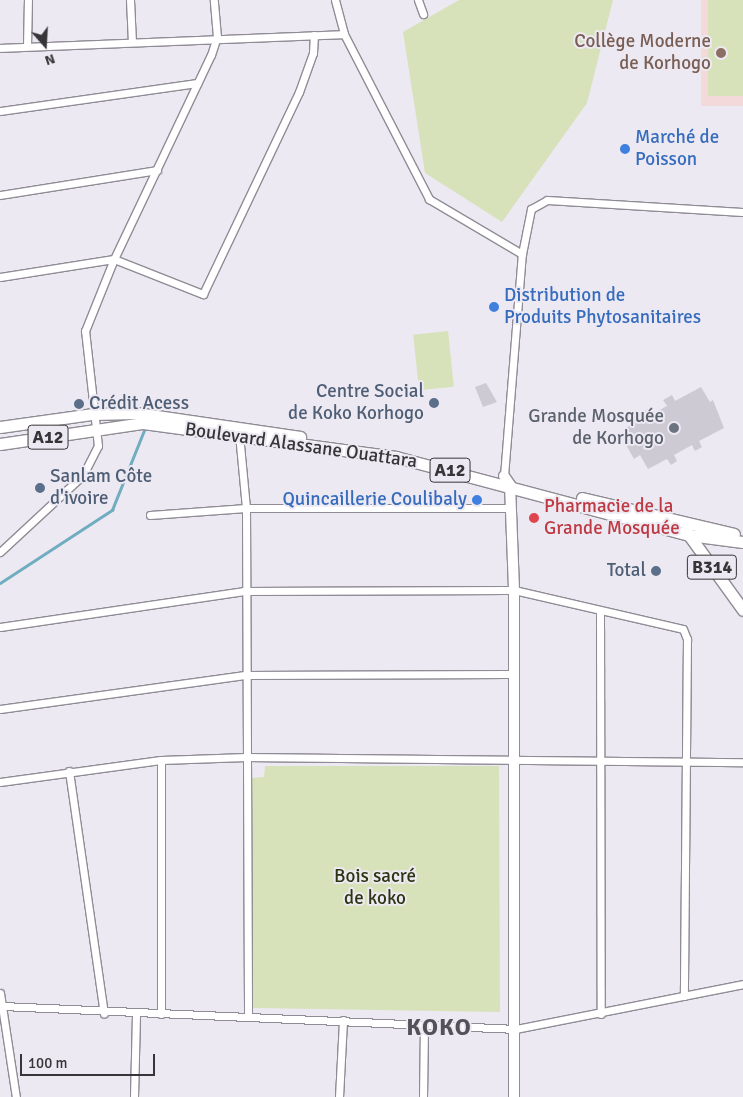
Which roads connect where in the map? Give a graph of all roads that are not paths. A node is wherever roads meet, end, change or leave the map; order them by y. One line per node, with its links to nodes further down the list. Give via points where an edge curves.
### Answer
1 (28, 0): 11 (street)
2 (130, 0): 10 (street)
3 (214, 0): 9 (street)
4 (335, 0): 7 (street)
5 (418, 0): 6 (street)
6 (423, 14)
7 (344, 34): 8 (street); 18 (street, via 429,199)
8 (314, 35): 9 (street); 19 (street, via 313,53 299,92 203,294)
9 (217, 37): 10 (street); 13 (street)
10 (132, 42): 11 (street)
11 (27, 46): 12 (street)
12 (0, 48)
13 (197, 83): 14 (street); 15 (street)
14 (0, 111)
15 (158, 170): 16 (street); 19 (street)
16 (0, 195)
17 (743, 212): 18 (street, via 547,200 531,208)
18 (522, 254): 27 (street)
19 (114, 259): 20 (street); 21 (street, via 85,331)
20 (0, 277)
21 (93, 414): 22 (main road, Boulevard Alassane Ouattara / A12, via 136,413); 23 (main road, Boulevard Alassane Ouattara / A12); 24 (street)
22 (153, 420): 24 (main road, Boulevard Alassane Ouattara / A12); 25 (main road, Boulevard Alassane Ouattara / A12)
23 (0, 427)
24 (96, 430): 26 (main road, Boulevard Alassane Ouattara / A12); 35 (street, via 98,446 83,475)
25 (239, 434): 27 (main road, Boulevard Alassane Ouattara / A12, via 396,457); 28 (street)
26 (0, 444)
27 (507, 480): 29 (street); 31 (main road, Boulevard Alassane Ouattara / A12); 32 (main road, Boulevard Alassane Ouattara / A12)
28 (246, 508): 29 (street); 30 (street); 37 (street)
29 (510, 508): 36 (street)
30 (150, 515)
31 (681, 523): 32 (main road, B314); 33 (main road, Boulevard Alassane Ouattara / A12)
32 (689, 535): 34 (main road, Boulevard Alassane Ouattara / A12); 39 (main road, B314)
33 (743, 536)
34 (743, 542)
35 (0, 552)
36 (514, 590): 37 (street); 38 (street); 41 (street)
37 (244, 591): 40 (street); 42 (street)
38 (600, 610): 47 (street); 48 (street, via 683,629 687,639)
39 (743, 610)
40 (0, 627)
41 (512, 674): 42 (street); 46 (street)
42 (245, 675): 43 (street); 44 (street)
43 (0, 709)
44 (246, 757): 45 (street); 46 (street); 60 (street)
45 (161, 760): 50 (street); 58 (street)
46 (511, 760): 47 (street); 64 (street)
47 (602, 760): 48 (street); 59 (street)
48 (684, 761): 49 (street); 54 (street)
49 (743, 762)
50 (69, 771): 51 (street); 56 (street)
51 (0, 782)
52 (743, 984): 54 (street)
53 (0, 993): 55 (street)
54 (684, 996): 59 (street)
55 (2, 1006): 56 (street); 63 (street)
56 (104, 1013): 57 (street)
57 (136, 1013): 58 (street); 66 (street)
58 (161, 1014): 60 (street)
59 (601, 1014): 64 (street)
60 (248, 1015): 61 (street)
61 (343, 1020): 62 (street); 67 (street)
62 (424, 1025): 64 (street); 68 (street)
63 (3, 1029): 65 (street)
64 (516, 1029): 69 (street)
65 (16, 1097)
66 (134, 1097)
67 (339, 1097)
68 (423, 1097)
69 (514, 1097)

